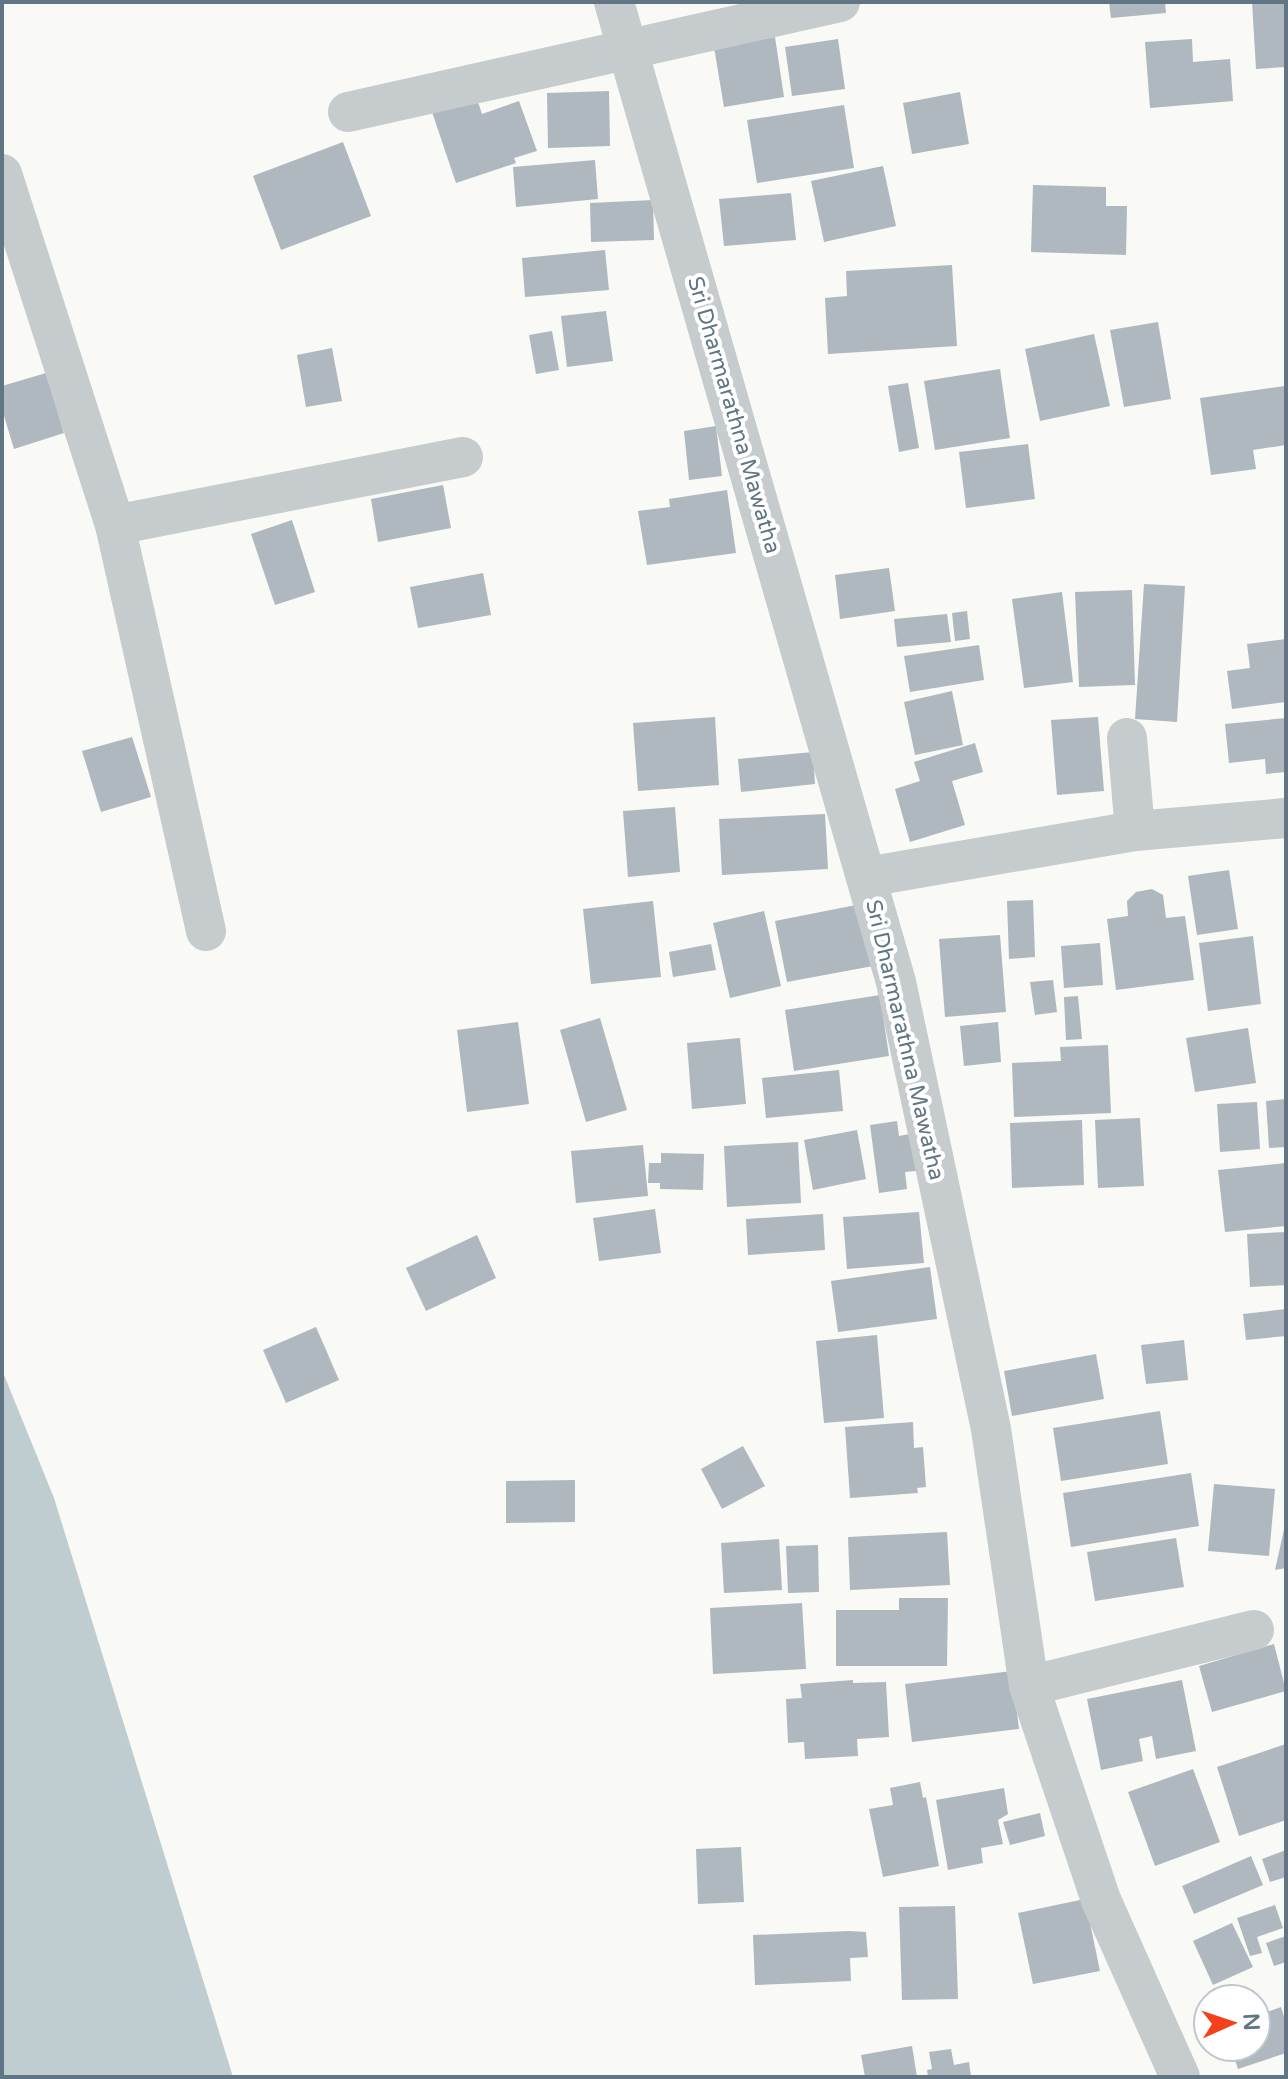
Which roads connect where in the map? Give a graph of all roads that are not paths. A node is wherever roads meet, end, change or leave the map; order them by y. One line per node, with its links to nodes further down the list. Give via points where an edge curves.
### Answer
1 (614, 2): 3 (street, Sri Dharmarathna Mawatha)
2 (840, 2): 3 (street)
3 (629, 50): 4 (street); 11 (street, Sri Dharmarathna Mawatha)
4 (348, 112)
5 (2, 174): 7 (street)
6 (463, 457): 7 (street)
7 (115, 525): 12 (street)
8 (1127, 738): 10 (street)
9 (1286, 818): 10 (street)
10 (1135, 831): 11 (street)
11 (866, 877): 14 (street, Sri Dharmarathna Mawatha, via 896,982 991,1429)
12 (206, 931)
13 (1254, 1630): 14 (street)
14 (1029, 1686): 15 (street, Sri Dharmarathna Mawatha, via 1101,1900)
15 (1180, 2077)

